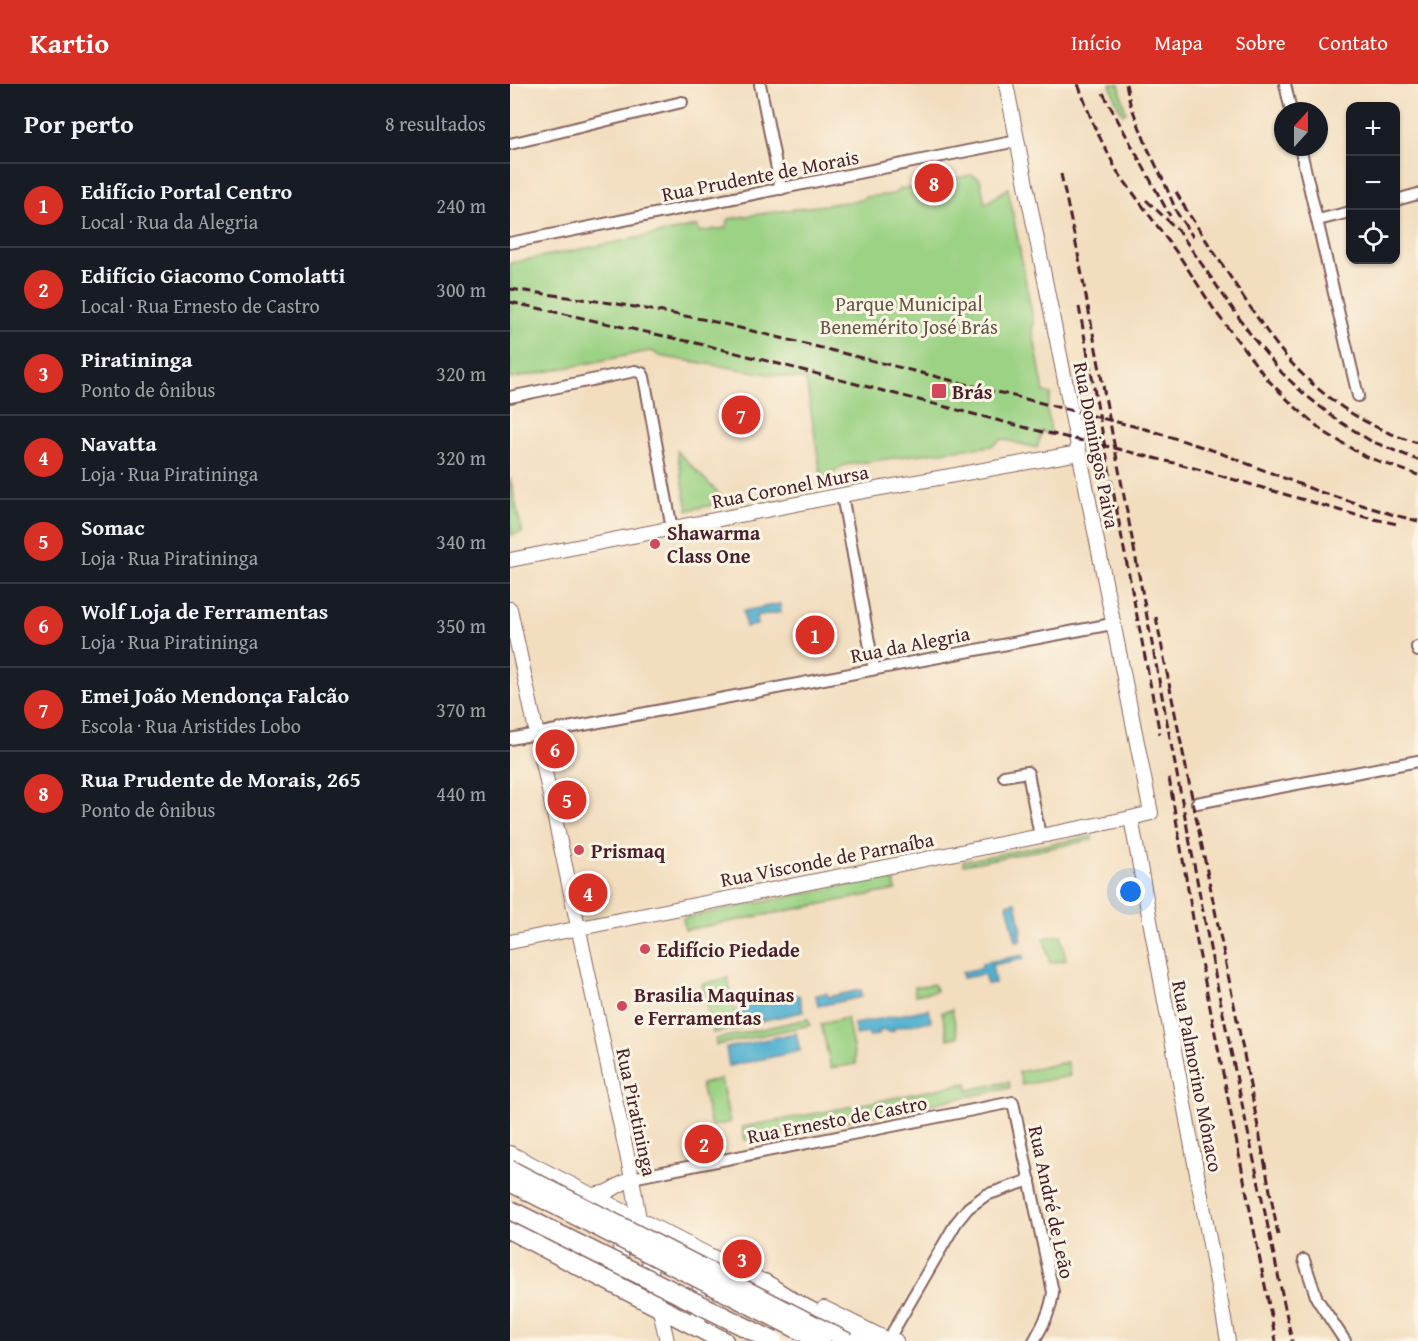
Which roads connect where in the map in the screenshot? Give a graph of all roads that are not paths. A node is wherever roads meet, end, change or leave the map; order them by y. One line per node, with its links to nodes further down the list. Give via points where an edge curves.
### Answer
1 (760, 84): 9 (street)
2 (1006, 84): 6 (street, Rua Domingos Paiva)
3 (1285, 84): 5 (street)
4 (682, 102): 7 (street)
5 (1289, 102)
6 (1017, 141): 9 (street, Rua Prudente de Morais); 17 (street, Rua Domingos Paiva)
7 (510, 144)
8 (1302, 156): 13 (street)
9 (782, 189): 14 (street, Rua Prudente de Morais)
10 (1418, 194): 11 (street)
11 (1400, 199)
12 (1346, 213): 13 (street)
13 (1318, 220): 15 (street)
14 (510, 243)
15 (1358, 396)
16 (510, 397): 19 (street, via 639,371 644,376)
17 (1079, 453): 18 (street, Rua Coronel Mursa); 22 (street, Rua Domingos Paiva)
18 (842, 495): 19 (street, Rua Coronel Mursa); 23 (street)
19 (672, 529): 20 (street, Rua Coronel Mursa)
20 (510, 560)
21 (510, 609): 24 (street, Rua Piratininga)
22 (1112, 624): 23 (street, Rua da Alegria); 29 (street, Rua Domingos Paiva)
23 (874, 669): 24 (street, Rua da Alegria)
24 (538, 734): 25 (street, Rua da Alegria); 32 (street, Rua Piratininga)
25 (510, 739)
26 (1418, 761): 28 (street)
27 (1004, 776): 31 (street, via 1028,773)
28 (1197, 803)
29 (1151, 813): 30 (street, Rua Visconde de Parnaíba)
30 (1131, 818): 31 (street, Rua Visconde de Parnaíba); 59 (street, Rua Palmorino Mônaco)
31 (1040, 836): 32 (street, Rua Visconde de Parnaíba)
32 (578, 928): 33 (street, Rua Visconde de Parnaíba); 37 (street, Rua Piratininga)
33 (510, 942)
34 (1013, 1102): 37 (street, Rua Ernesto de Castro); 38 (street, Rua André de Leão)
35 (510, 1153): 40 (street)
36 (510, 1168): 56 (main road, bridge)
37 (632, 1178): 40 (street); 43 (street, Rua Piratininga)
38 (1030, 1180): 51 (street, via 986,1196 968,1208 956,1222); 58 (street, Rua André de Leão, via 1053,1292 1052,1305)
39 (510, 1182): 55 (highway, bridge)
40 (593, 1196): 41 (street)
41 (610, 1204): 43 (street); 47 (street, via 618,1217 622,1265 620,1272)
42 (510, 1210): 54 (highway, bridge)
43 (639, 1220): 45 (street); 49 (street, Rua Piratininga)
44 (510, 1230): 47 (highway)
45 (709, 1254): 48 (street); 50 (street, via 701,1263)
46 (1304, 1260): 60 (street, via 1317,1299)
47 (606, 1281): 49 (highway)
48 (765, 1282): 51 (street); 57 (main road)
49 (660, 1308): 50 (highway); 52 (street, Rua Piratininga)
50 (699, 1328): 53 (highway)
51 (892, 1340)
52 (667, 1341)
53 (724, 1341)
54 (773, 1341)
55 (821, 1341)
56 (848, 1341)
57 (871, 1341)
58 (1034, 1341)
59 (1228, 1341)
60 (1345, 1341)

